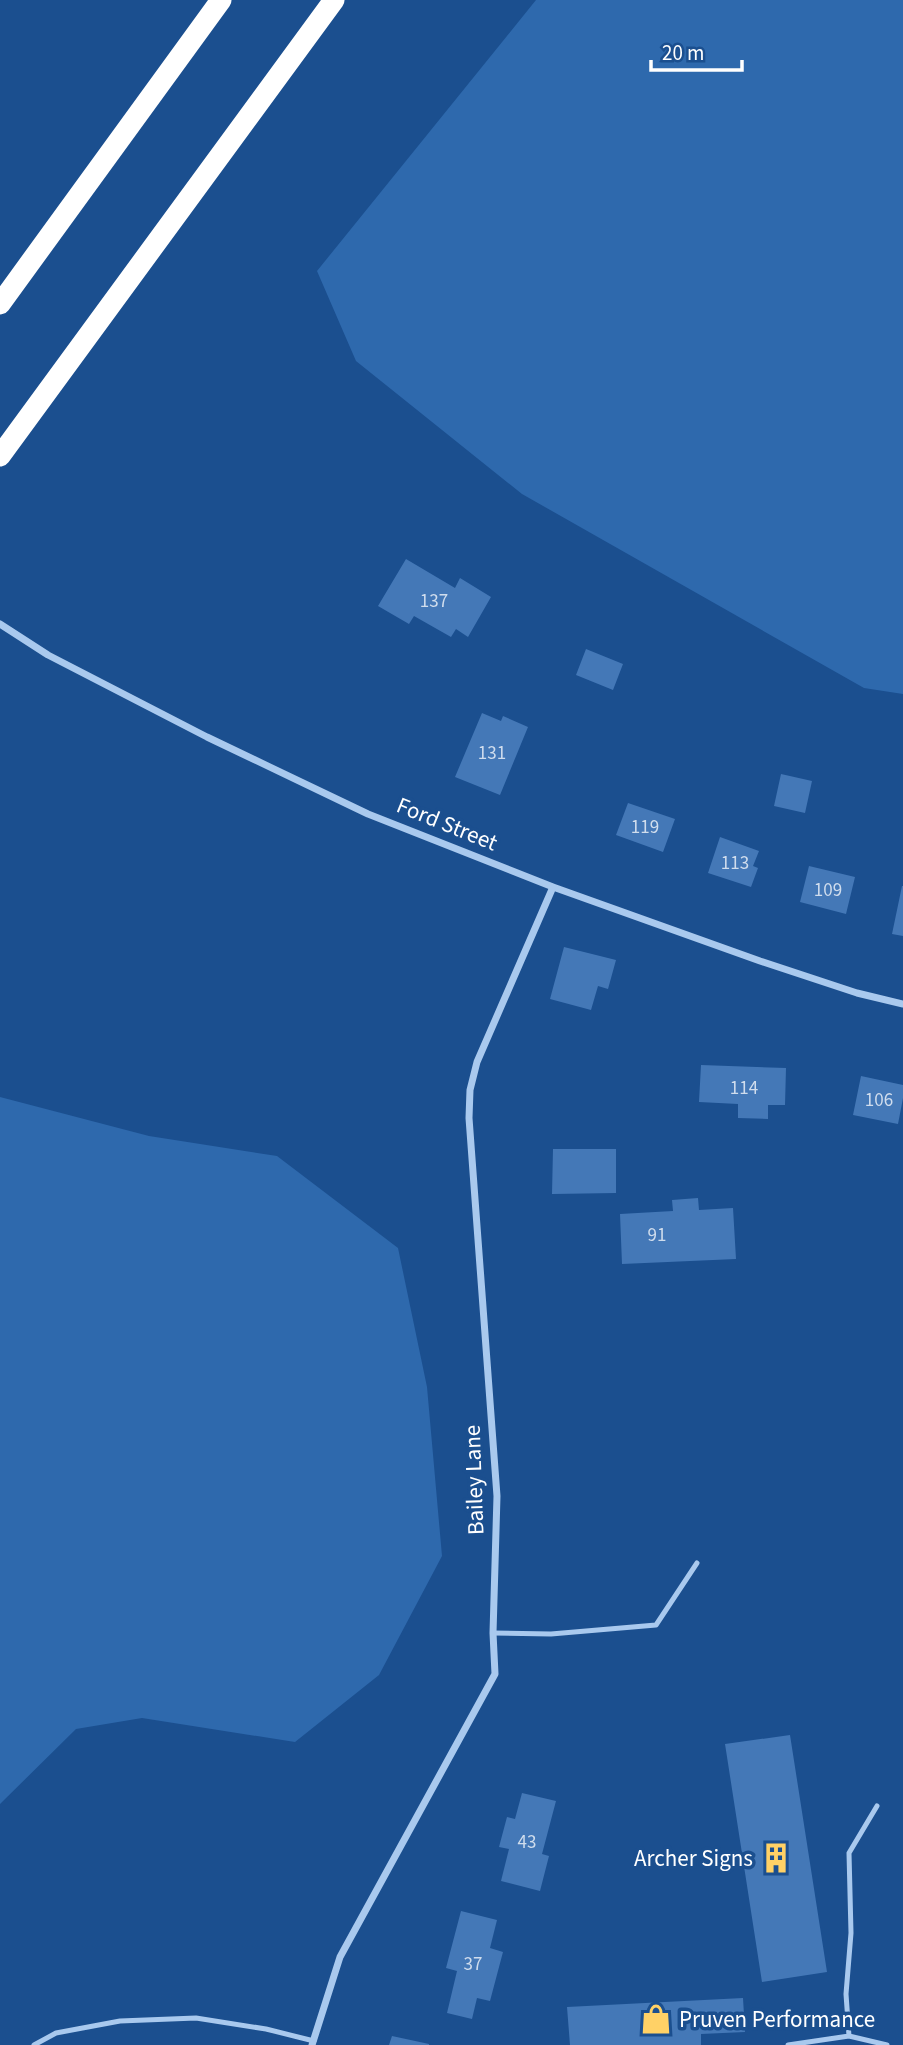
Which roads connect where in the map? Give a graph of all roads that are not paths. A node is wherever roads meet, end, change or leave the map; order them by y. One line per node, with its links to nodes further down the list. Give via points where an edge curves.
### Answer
1 (221, 0): 3 (highway)
2 (334, 0): 4 (highway)
3 (0, 303)
4 (0, 457)
5 (0, 624): 6 (street, Ford Street, via 48,655 368,814)
6 (553, 887): 7 (street, Ford Street, via 761,961); 9 (street, Bailey Lane, via 477,1062 470,1090 497,1496)
7 (903, 1004)
8 (697, 1563): 9 (lane, via 656,1625 551,1634)
9 (493, 1633): 12 (street, Bailey Lane, via 495,1674 340,1957)
10 (877, 1805): 11 (lane, via 849,1853)
11 (849, 2036): 14 (lane); 15 (lane)
12 (313, 2043): 13 (lane, via 266,2029 196,2018 120,2021 56,2033)
13 (34, 2045)
14 (788, 2045)
15 (887, 2045)

